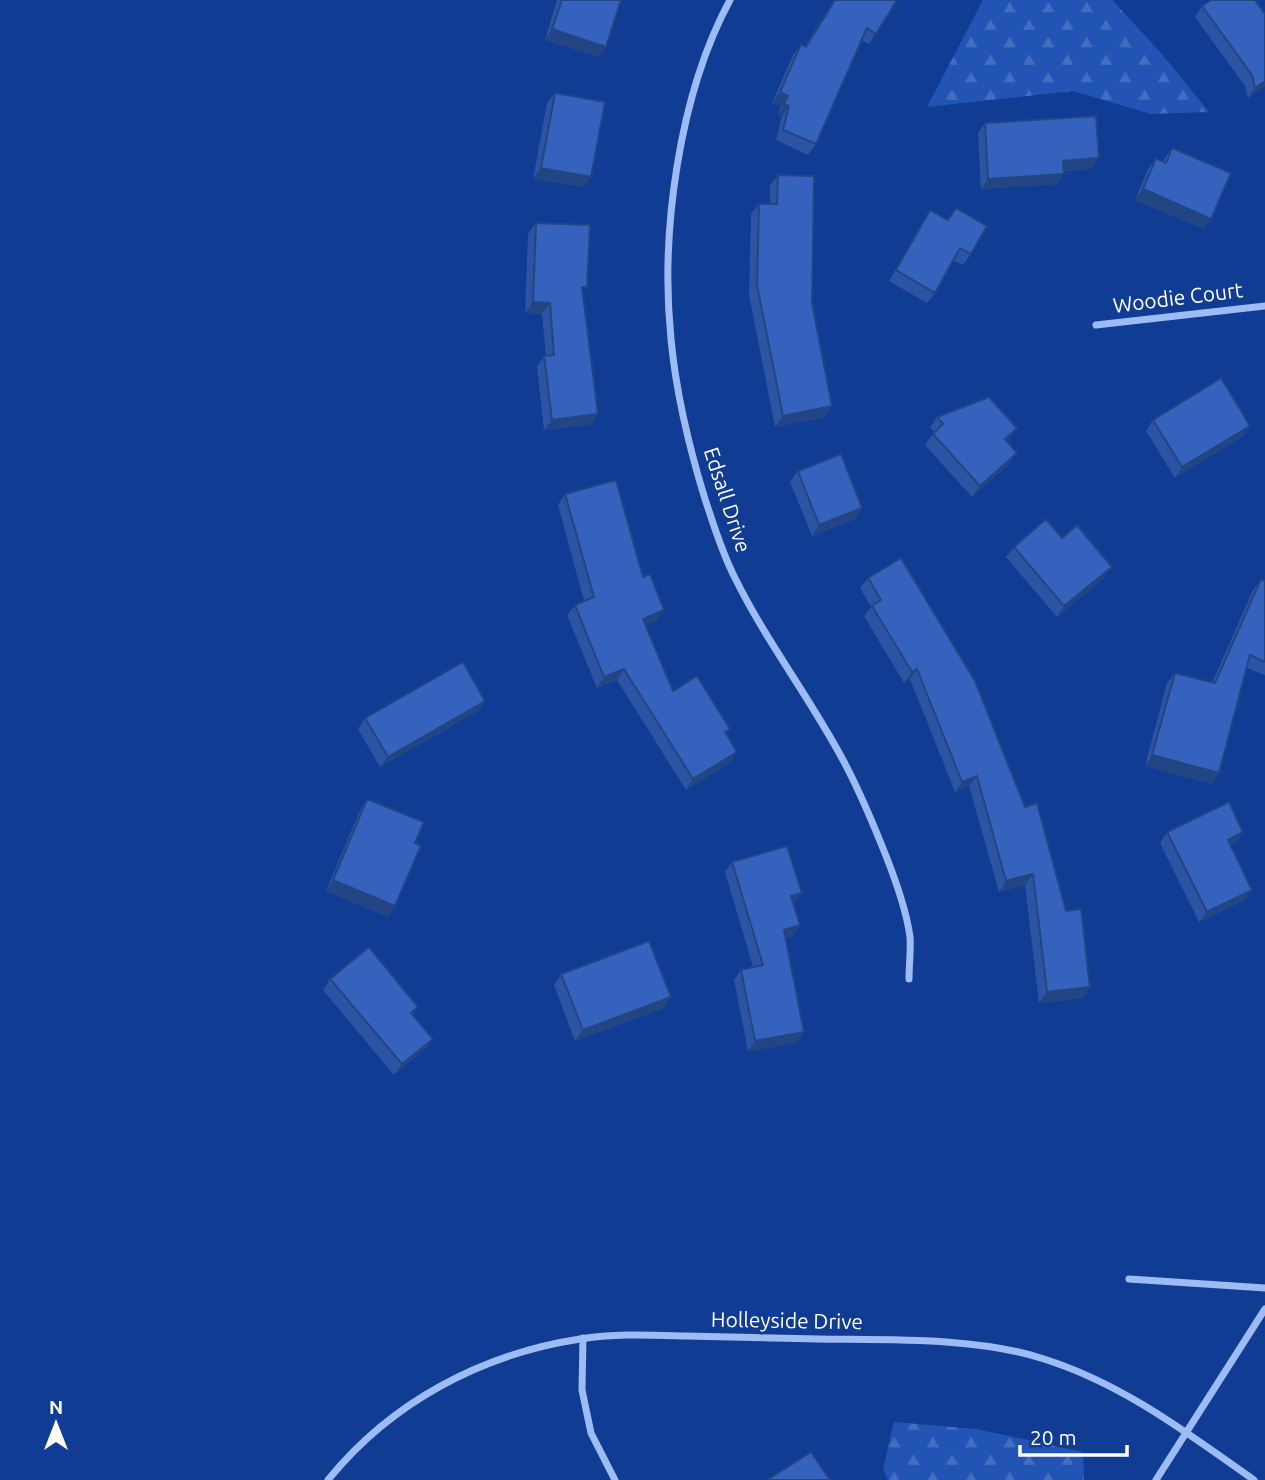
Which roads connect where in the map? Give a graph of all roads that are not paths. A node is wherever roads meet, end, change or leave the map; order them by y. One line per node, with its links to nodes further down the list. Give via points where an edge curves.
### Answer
1 (730, 0): 4 (street, Edsall Drive, via 699,77 676,174 669,291 677,381 693,459 716,535 735,578 843,760 895,878 910,937)
2 (1265, 306): 3 (street, Woodie Court)
3 (1096, 325)
4 (909, 979)
5 (1129, 1279): 6 (street)
6 (1265, 1288)
7 (1265, 1309): 9 (street)
8 (583, 1338): 9 (street, Holleyside Drive, via 908,1340 986,1347 1042,1358 1096,1378); 10 (street, Holleyside Drive, via 521,1351 436,1388 388,1420); 11 (street, via 582,1390 591,1433)
9 (1186, 1432): 12 (street); 13 (street, Holleyside Drive)
10 (328, 1480)
11 (615, 1480)
12 (1156, 1480)
13 (1254, 1480)

